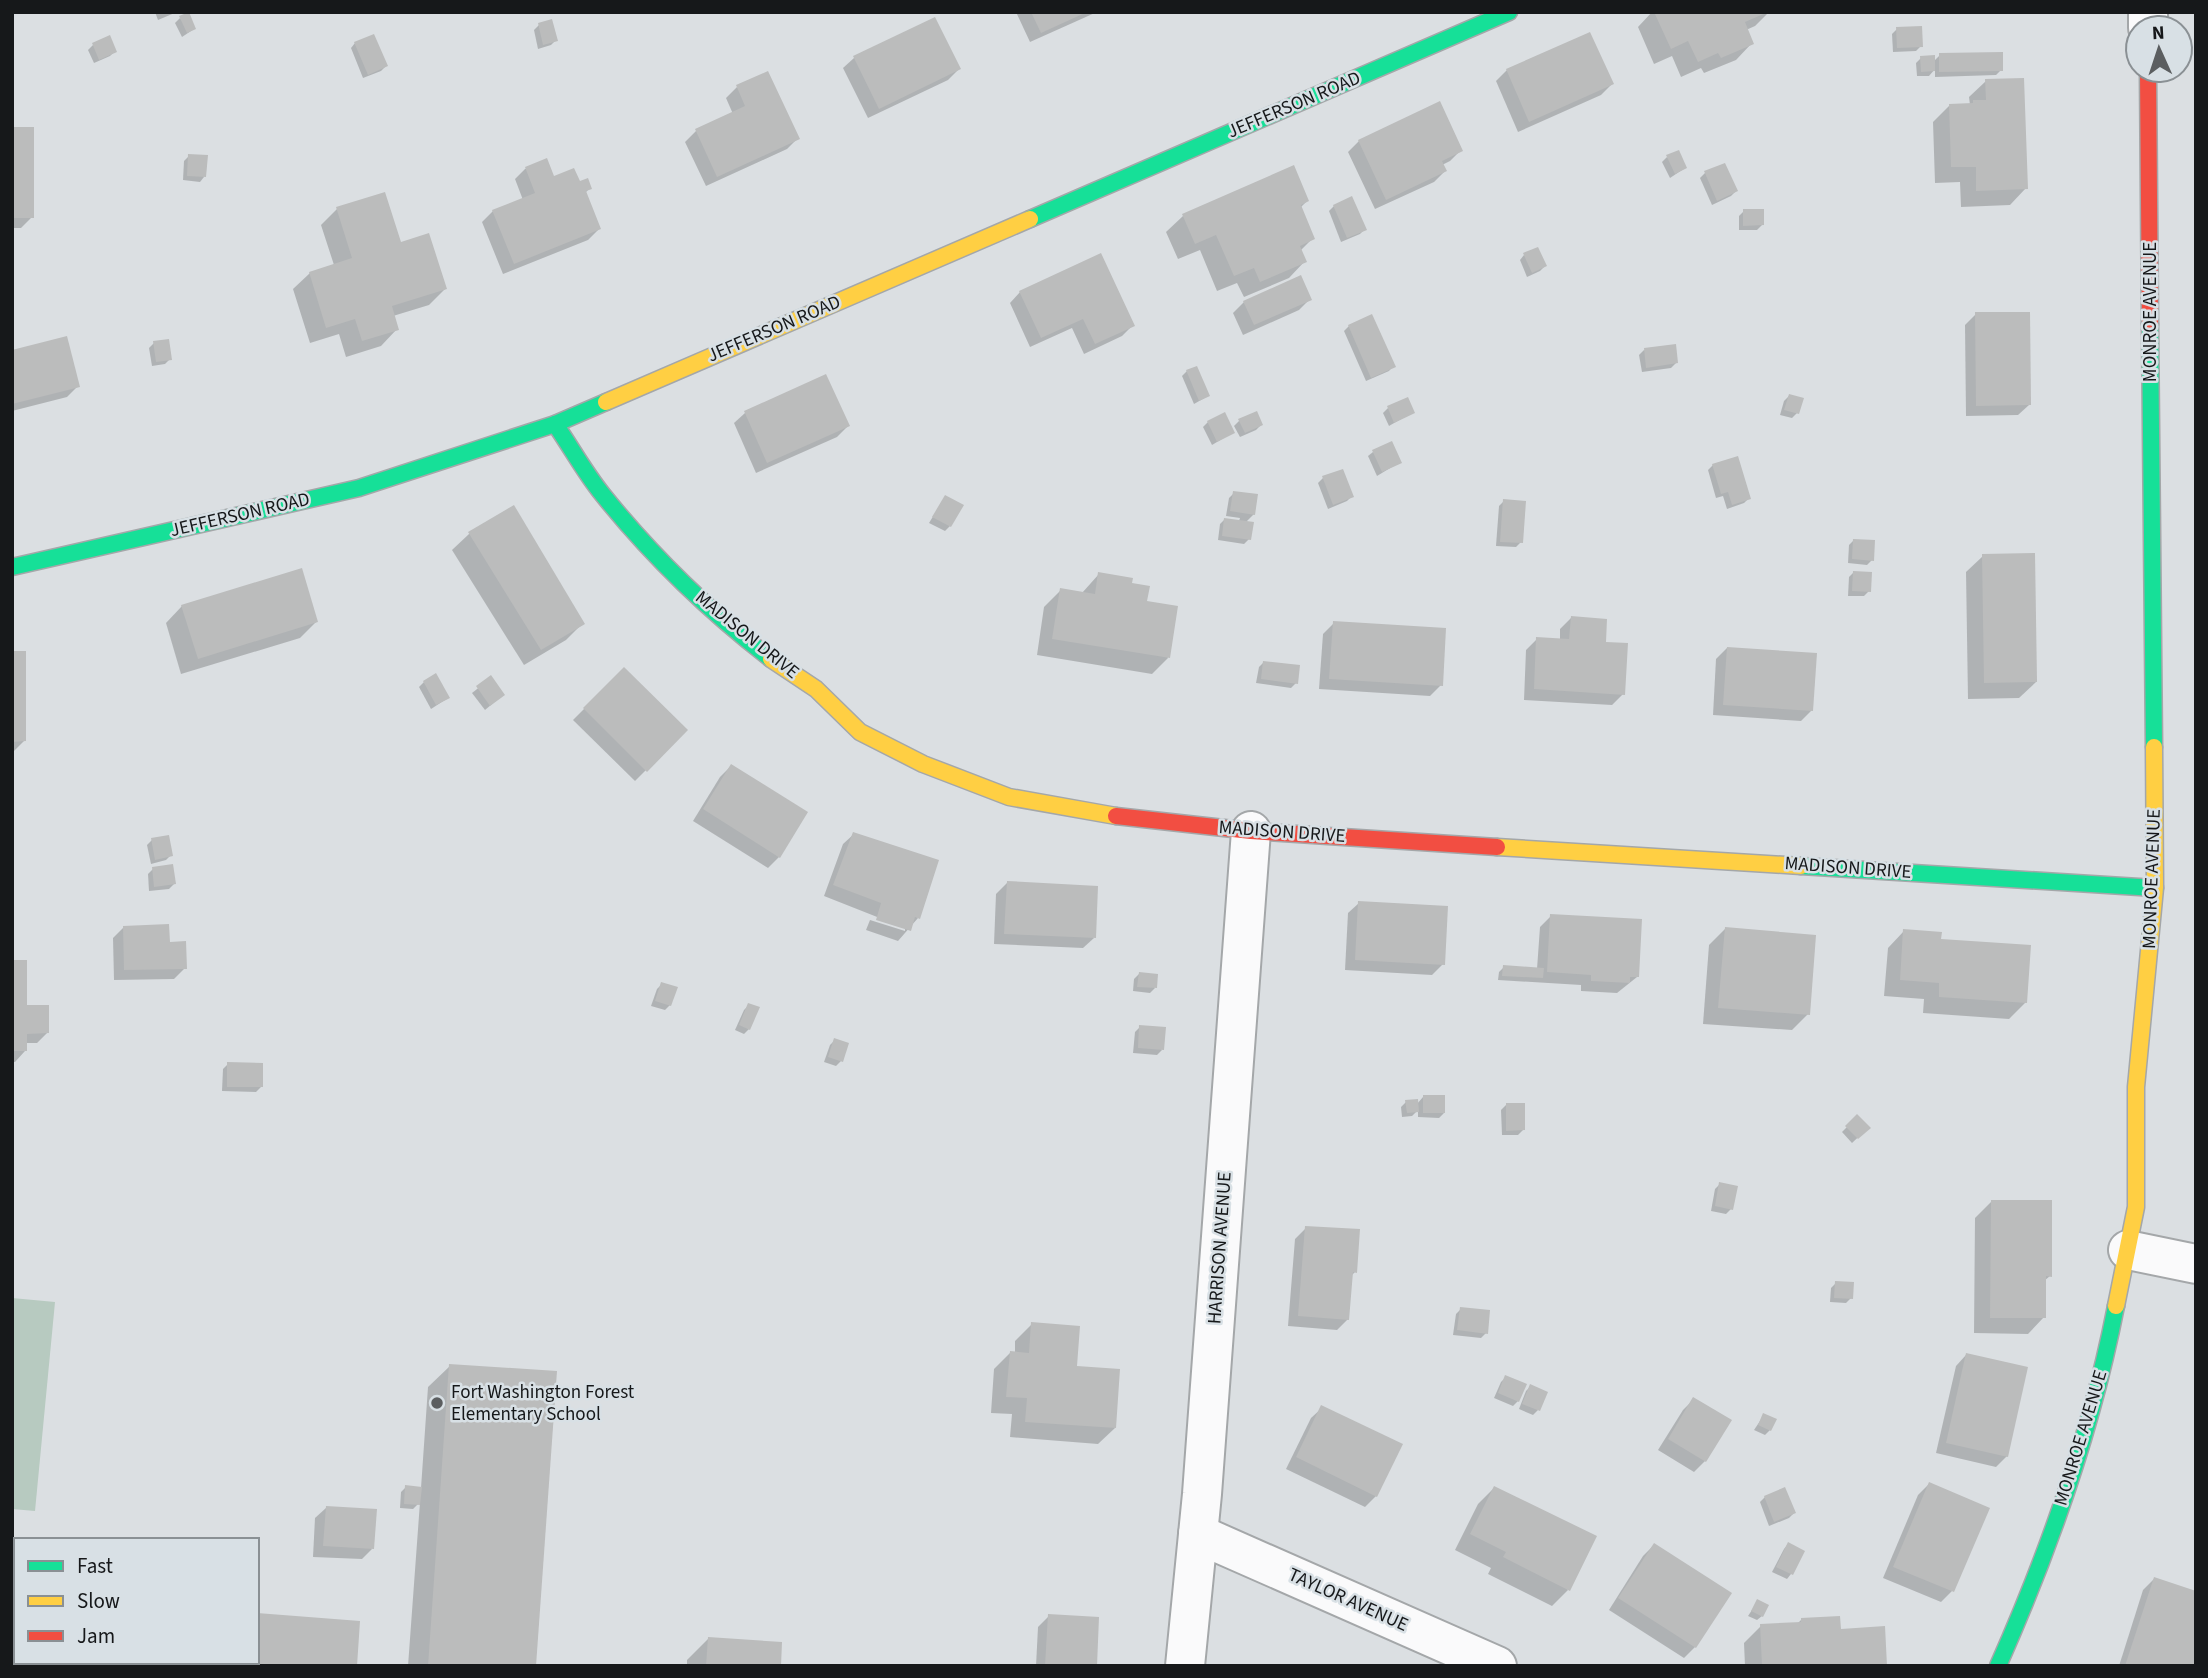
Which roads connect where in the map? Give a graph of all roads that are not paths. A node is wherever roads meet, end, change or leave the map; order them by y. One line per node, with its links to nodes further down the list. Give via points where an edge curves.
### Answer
1 (1509, 12): 3 (street, JEFFERSON ROAD)
2 (2148, 84): 6 (street, MONROE AVENUE)
3 (555, 424): 4 (street, JEFFERSON ROAD, via 359,488); 5 (street, MADISON DRIVE, via 602,494 681,581 769,658 816,689 860,732 923,764 1009,797 1102,814)
4 (12, 567)
5 (1251, 831): 6 (street, MADISON DRIVE); 9 (street, HARRISON AVENUE)
6 (2155, 888): 7 (street, MONROE AVENUE, via 2136,1087 2136,1207)
7 (2128, 1250): 8 (street); 12 (street, MONROE AVENUE, via 2108,1349 2076,1463)
8 (2196, 1264)
9 (1198, 1534): 10 (street, HARRISON AVENUE); 11 (street, TAYLOR AVENUE)
10 (1185, 1666)
11 (1497, 1666)
12 (1998, 1666)

